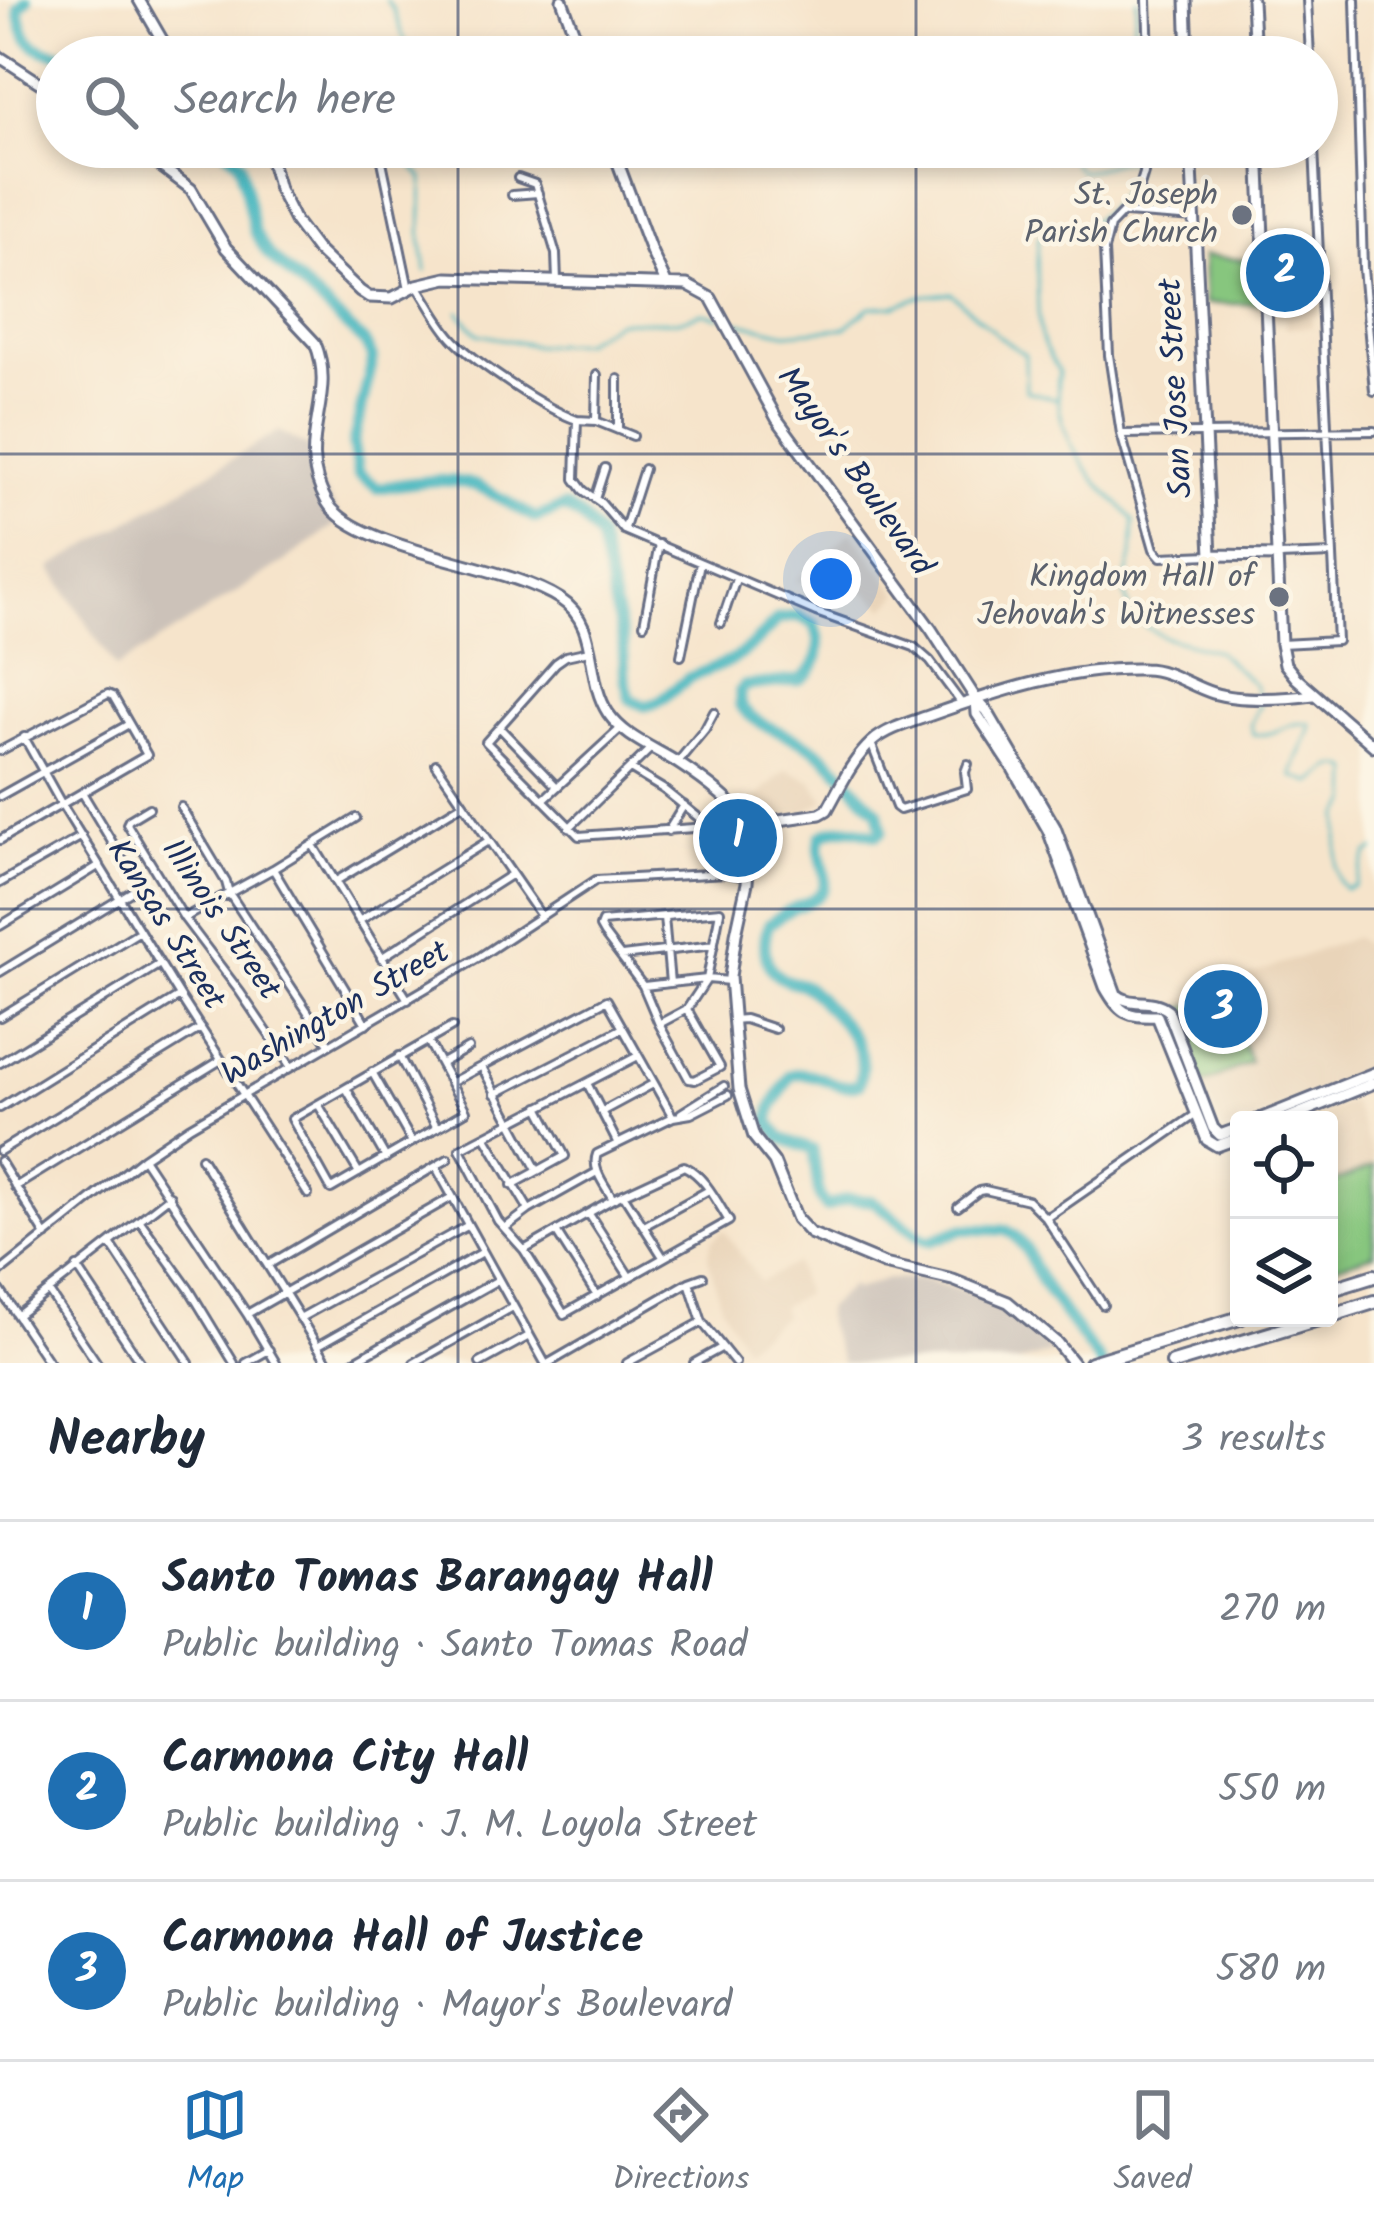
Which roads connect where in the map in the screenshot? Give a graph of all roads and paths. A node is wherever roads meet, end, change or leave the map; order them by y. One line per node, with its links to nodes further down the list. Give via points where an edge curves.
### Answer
1 (139, 0): 8 (main road)
2 (562, 0): 9 (main road)
3 (1147, 0): 10 (street)
4 (1186, 0): 11 (main road)
5 (1252, 0): 12 (main road)
6 (1307, 0): 13 (street)
7 (1355, 0): 32 (street)
8 (160, 36)
9 (575, 36)
10 (1148, 36)
11 (1187, 36)
12 (1253, 36)
13 (1309, 36)
14 (0, 56): 15 (main road)
15 (36, 80)
16 (166, 168): 61 (main road, via 191,189 226,248 315,343 323,384 314,474 334,511 387,541 564,601)
17 (273, 168): 35 (main road, Mayor's Boulevard, via 289,211 369,297 392,298)
18 (384, 168): 35 (street)
19 (620, 168): 34 (main road)
20 (1144, 168): 27 (street, via 1136,199)
21 (1193, 168): 28 (main road, San Jose Street)
22 (1260, 168): 30 (main road)
23 (1315, 168): 29 (street)
24 (518, 178): 25 (street)
25 (538, 193): 26 (street); 33 (street)
26 (512, 195)
27 (1123, 212): 28 (street); 46 (street, via 1104,250)
28 (1195, 218): 43 (main road, San Jose Street)
29 (1319, 250): 30 (street); 44 (street)
30 (1264, 252): 45 (main road)
31 (1374, 266): 32 (street)
32 (1363, 268): 38 (street)
33 (557, 281): 34 (main road, Mayor's Boulevard); 35 (main road, Mayor's Boulevard, via 447,278)
34 (667, 284): 64 (main road, Mayor's Boulevard, via 711,298 777,419)
35 (413, 287): 39 (street, via 454,340)
36 (597, 375): 40 (street)
37 (618, 379): 41 (street)
38 (1374, 391)
39 (577, 420): 40 (street); 50 (street, via 575,478)
40 (596, 421): 41 (street)
41 (618, 430): 47 (street)
42 (1374, 430): 44 (street)
43 (1206, 431): 45 (street); 46 (street); 54 (main road, San Jose Street)
44 (1327, 431): 45 (street); 53 (street)
45 (1273, 432): 55 (main road)
46 (1121, 434): 54 (street, via 1154,549 1161,557)
47 (633, 436)
48 (605, 468): 50 (street)
49 (644, 469): 51 (street)
50 (595, 499): 51 (street)
51 (624, 530): 52 (street)
52 (659, 544): 56 (street); 59 (street)
53 (1333, 554): 55 (street); 60 (street, via 1337,640)
54 (1211, 555): 55 (main road)
55 (1279, 556): 60 (main road)
56 (700, 563): 57 (street); 62 (street)
57 (736, 579): 58 (street); 65 (street, via 914,647)
58 (721, 623)
59 (644, 625)
60 (1281, 644): 63 (main road, via 1285,664)
61 (591, 651): 68 (street, via 556,663); 69 (main road, via 599,696)
62 (681, 656)
63 (1313, 695): 64 (main road, via 1212,693 1146,668 1024,684); 72 (main road)
64 (976, 699): 65 (main road); 160 (main road, Mayor's Boulevard, via 977,714 1048,830 1105,987 1129,1014 1157,1016); 164 (main road, Mayor's Boulevard, via 1055,827 1116,994 1168,1010 1213,1128)
65 (962, 704): 71 (main road)
66 (714, 712): 75 (street)
67 (129, 724): 70 (street, via 111,694); 79 (street); 81 (street, via 147,755)
68 (499, 727): 80 (street); 83 (street, via 486,742)
69 (620, 730): 73 (main road); 80 (street)
70 (24, 737): 74 (street); 79 (street, Kansas Street)
71 (871, 743): 77 (street, via 900,810 967,790); 90 (main road, via 827,810)
72 (1374, 746)
73 (651, 748): 75 (main road); 78 (street)
74 (0, 751)
75 (677, 763): 90 (main road)
76 (436, 764): 84 (street)
77 (968, 764)
78 (630, 769): 86 (street); 92 (street)
79 (43, 772): 82 (street); 85 (street, Kansas Street)
80 (557, 788): 83 (street)
81 (82, 793): 85 (street); 105 (street, via 140,887)
82 (0, 796)
83 (543, 801): 92 (street)
84 (463, 804): 96 (street); 102 (street)
85 (62, 805): 94 (street, Kansas Street); 95 (street)
86 (684, 806): 91 (street); 93 (street)
87 (181, 807): 104 (street)
88 (149, 808): 108 (street, Illinois Street, via 127,824)
89 (356, 818): 97 (street)
90 (751, 824): 91 (street); 100 (main road)
91 (709, 826): 93 (street)
92 (569, 828): 93 (street, via 579,836)
93 (668, 830)
94 (82, 836): 98 (street, Kansas Street); 103 (street)
95 (0, 840)
96 (488, 841): 101 (street); 109 (street)
97 (314, 845): 99 (street); 102 (street)
98 (100, 865): 105 (street, Kansas Street); 110 (street)
99 (273, 869): 104 (street); 127 (street)
100 (748, 872): 106 (street, Washington Street, via 596,880); 119 (main road)
101 (512, 874): 106 (street); 115 (street)
102 (336, 881): 109 (street)
103 (0, 884)
104 (229, 892): 108 (street); 134 (street)
105 (121, 899): 111 (street, Kansas Street); 117 (street)
106 (542, 916): 123 (street, Washington Street)
107 (664, 916): 112 (street, via 720,911); 113 (street); 114 (street, via 602,922)
108 (184, 918): 141 (street, Illinois Street)
109 (359, 921): 115 (street)
110 (0, 926)
111 (140, 931): 116 (street, Kansas Street); 125 (street)
112 (713, 945): 113 (street); 118 (street)
113 (667, 951): 114 (street); 120 (street)
114 (621, 956): 121 (street)
115 (381, 958): 123 (street)
116 (160, 964): 122 (street, Kansas Street); 140 (street)
117 (0, 973)
118 (707, 979): 119 (street); 120 (street); 124 (street)
119 (730, 981): 126 (main road)
120 (670, 983): 121 (street)
121 (643, 986): 128 (street)
122 (180, 996): 130 (street, Kansas Street); 155 (street)
123 (408, 1000): 127 (street, Washington Street)
124 (687, 1009): 128 (street); 128 (street, via 720,1067 689,1079)
125 (0, 1017)
126 (732, 1020): 132 (street); 150 (main road)
127 (366, 1024): 134 (street, Washington Street)
128 (658, 1024)
129 (452, 1027): 133 (street)
130 (201, 1028): 138 (street, Kansas Street); 169 (street)
131 (623, 1028): 137 (street); 142 (street, via 607,1000); 151 (street)
132 (775, 1029)
133 (428, 1040): 136 (street); 139 (street)
134 (329, 1044): 141 (street, Washington Street)
135 (468, 1048): 139 (street)
136 (399, 1056): 143 (street); 163 (street)
137 (638, 1057): 146 (street); 148 (street)
138 (221, 1060): 152 (street, Kansas Street); 180 (street)
139 (442, 1063): 145 (street)
140 (0, 1064)
141 (291, 1067): 152 (street, Washington Street)
142 (482, 1067): 145 (street); 151 (street)
143 (372, 1072): 149 (street); 167 (street)
144 (1374, 1073): 153 (main road)
145 (452, 1082): 163 (street, via 466,1111)
146 (587, 1083): 156 (street); 159 (street)
147 (1374, 1083): 153 (main road)
148 (653, 1084): 159 (street); 161 (street)
149 (345, 1087): 154 (street); 172 (street)
150 (731, 1089): 161 (street); 243 (main road, via 774,1162 796,1220 810,1233 1007,1302)
151 (496, 1094): 162 (street)
152 (245, 1095): 170 (street, Washington Street); 182 (street, Kansas Street)
153 (1322, 1099): 157 (main road); 158 (main road)
154 (317, 1102): 178 (street); 178 (street, via 292,1119 331,1189)
155 (0, 1108)
156 (539, 1108): 162 (street); 176 (street, via 565,1156)
157 (1285, 1111)
158 (1300, 1111)
159 (601, 1112): 168 (street)
160 (1195, 1115): 166 (main road, via 1211,1144); 190 (street)
161 (676, 1116): 168 (street)
162 (511, 1121): 165 (street); 176 (street)
163 (436, 1127): 167 (street)
164 (1230, 1131)
165 (484, 1135): 179 (street); 194 (street, via 460,1150)
166 (1230, 1141)
167 (412, 1142): 172 (street)
168 (617, 1142): 177 (street, via 597,1154)
169 (0, 1151)
170 (143, 1157): 184 (street); 196 (street, Washington Street)
171 (201, 1157): 201 (street)
172 (386, 1158): 178 (street)
173 (448, 1159): 175 (street)
174 (0, 1161): 180 (street)
175 (436, 1167): 185 (street); 201 (street)
176 (537, 1170): 179 (street)
177 (597, 1172): 186 (street); 188 (street)
178 (358, 1173)
179 (512, 1185): 188 (street)
180 (15, 1187): 196 (street)
181 (710, 1190): 183 (street, via 684,1166); 193 (street); 200 (street, via 729,1221)
182 (308, 1194)
183 (623, 1194): 186 (street); 193 (street)
184 (170, 1196): 191 (street); 217 (street)
185 (452, 1197): 192 (street); 212 (street)
186 (613, 1199): 189 (street)
187 (958, 1207): 190 (street, via 985,1190 1028,1200)
188 (529, 1210): 194 (street)
189 (589, 1214): 195 (street); 205 (street)
190 (1046, 1218): 215 (street)
191 (140, 1221): 197 (street); 232 (street)
192 (467, 1226): 199 (street); 220 (street)
193 (644, 1226): 200 (street)
194 (505, 1228): 198 (street)
195 (556, 1232): 198 (street); 213 (street)
196 (46, 1236): 203 (street, Washington Street)
197 (110, 1243): 202 (street); 231 (street)
198 (524, 1250): 213 (street, via 564,1314)
199 (483, 1252): 207 (street); 225 (street)
200 (663, 1258): 205 (street)
201 (268, 1265): 212 (street)
202 (77, 1267): 211 (street); 230 (street)
203 (0, 1272)
204 (1374, 1276): 209 (highway)
205 (630, 1277): 213 (street)
206 (703, 1277): 208 (street)
207 (498, 1280): 216 (street); 236 (street)
208 (689, 1282): 222 (street); 239 (street)
209 (1338, 1287)
210 (0, 1290): 219 (street)
211 (49, 1292): 219 (street); 229 (street)
212 (284, 1292): 217 (street); 220 (street)
213 (597, 1296)
214 (1374, 1303): 218 (highway)
215 (1103, 1305)
216 (513, 1307): 224 (street); 237 (street)
217 (247, 1313): 227 (street)
218 (1338, 1314)
219 (18, 1315): 228 (street)
220 (299, 1318): 225 (street)
221 (1230, 1321): 244 (highway)
222 (702, 1322): 226 (street); 240 (street)
223 (1293, 1327): 245 (highway)
224 (530, 1336): 238 (street); 239 (street)
225 (317, 1346): 235 (street)
226 (721, 1348): 241 (street); 242 (street)
227 (269, 1350): 233 (street); 234 (street)
228 (49, 1363)
229 (97, 1363)
230 (141, 1363)
231 (189, 1363)
232 (234, 1363)
233 (246, 1363)
234 (276, 1363)
235 (328, 1363)
236 (351, 1363)
237 (414, 1363)
238 (480, 1363)
239 (547, 1363)
240 (627, 1363)
241 (694, 1363)
242 (735, 1363)
243 (1073, 1363)
244 (1091, 1363)
245 (1173, 1363)

